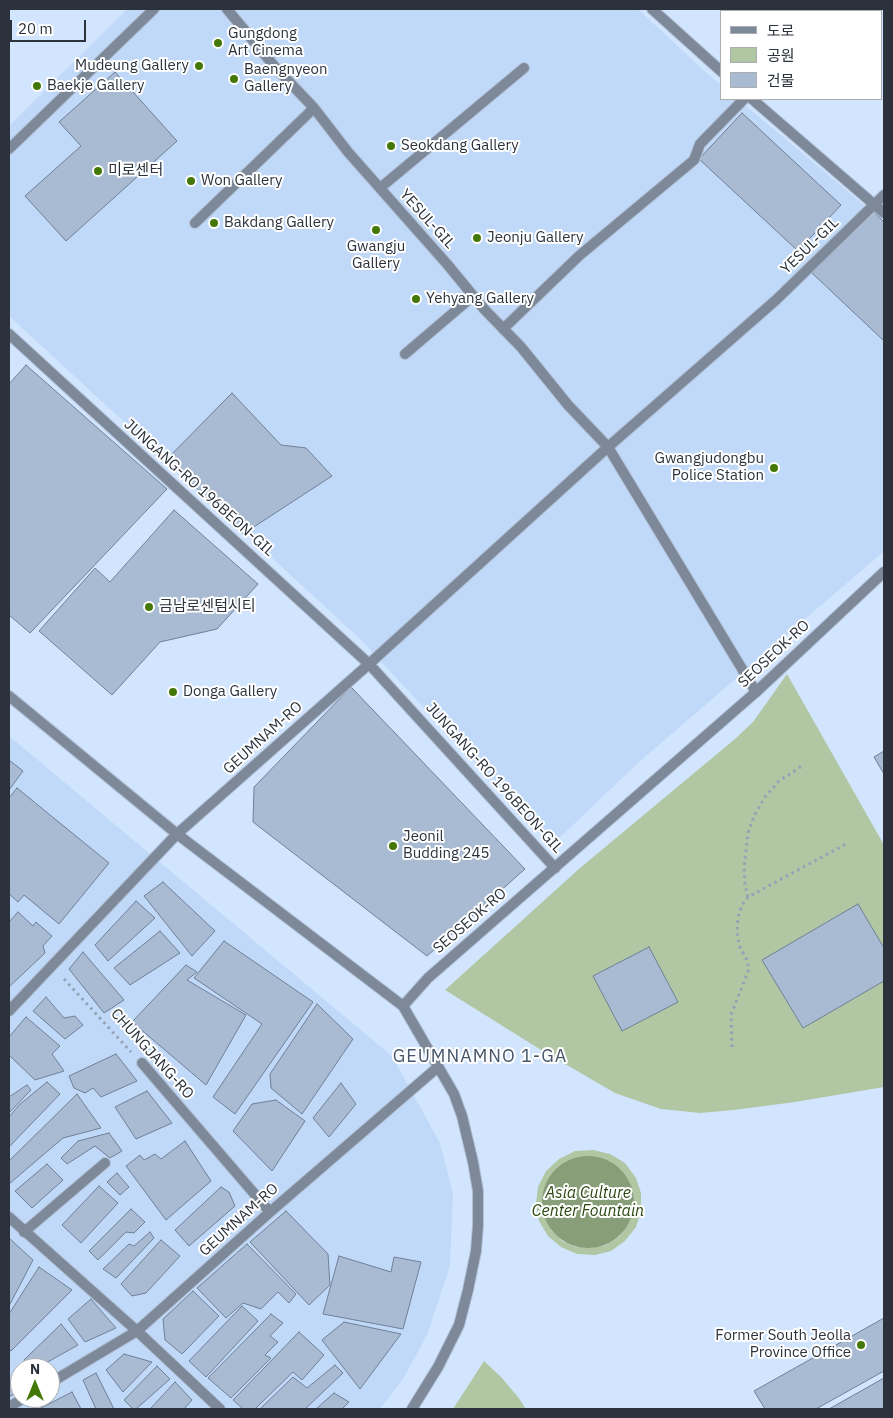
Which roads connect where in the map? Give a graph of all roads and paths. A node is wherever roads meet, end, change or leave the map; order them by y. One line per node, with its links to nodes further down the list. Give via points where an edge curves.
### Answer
1 (154, 9): 9 (street)
2 (227, 9): 8 (street, YESUL-GIL)
3 (652, 9): 5 (street)
4 (524, 68): 10 (street)
5 (720, 70)
6 (743, 100): 16 (street, via 700,144 694,160 580,255)
7 (753, 100): 12 (street)
8 (314, 108): 10 (street, YESUL-GIL); 14 (street)
9 (9, 149)
10 (380, 188): 15 (street, YESUL-GIL)
11 (884, 195): 12 (street, YESUL-GIL)
12 (875, 204): 13 (street); 19 (street, YESUL-GIL, via 776,300)
13 (884, 213)
14 (195, 223)
15 (474, 296): 16 (street, YESUL-GIL); 18 (street)
16 (503, 329): 19 (street, YESUL-GIL)
17 (9, 334): 21 (street, JUNGANG-RO 196BEON-GIL)
18 (405, 354)
19 (608, 447): 21 (street); 22 (street, YESUL-GIL)
20 (884, 572): 22 (street, SEOSEOK-RO)
21 (369, 664): 25 (street, GEUMNAM-RO); 27 (street, JUNGANG-RO 196BEON-GIL)
22 (756, 692): 27 (street, SEOSEOK-RO)
23 (9, 696): 25 (street)
24 (802, 766): 28 (path, via 779,781 754,816 748,833 744,868)
25 (177, 834): 29 (street, GEUMNAM-RO); 30 (street)
26 (846, 844): 28 (path)
27 (555, 868): 30 (street, SEOSEOK-RO, via 428,978)
28 (748, 897): 32 (path, via 738,917 737,931 749,969 731,1015)
29 (51, 965): 31 (street); 33 (path, CHUNGJANG-RO)
30 (403, 1006): 34 (street)
31 (9, 1011)
32 (732, 1047)
33 (142, 1063): 36 (street, CHUNGJANG-RO)
34 (438, 1067): 36 (street, GEUMNAM-RO); 42 (street, via 454,1094 474,1162 478,1225 476,1251 459,1325)
35 (105, 1163): 38 (street)
36 (270, 1212): 39 (street, GEUMNAM-RO)
37 (9, 1218): 38 (street)
38 (24, 1232): 39 (street)
39 (138, 1331): 40 (street, GEUMNAM-RO); 41 (street)
40 (60, 1377)
41 (220, 1409)
42 (412, 1409)

